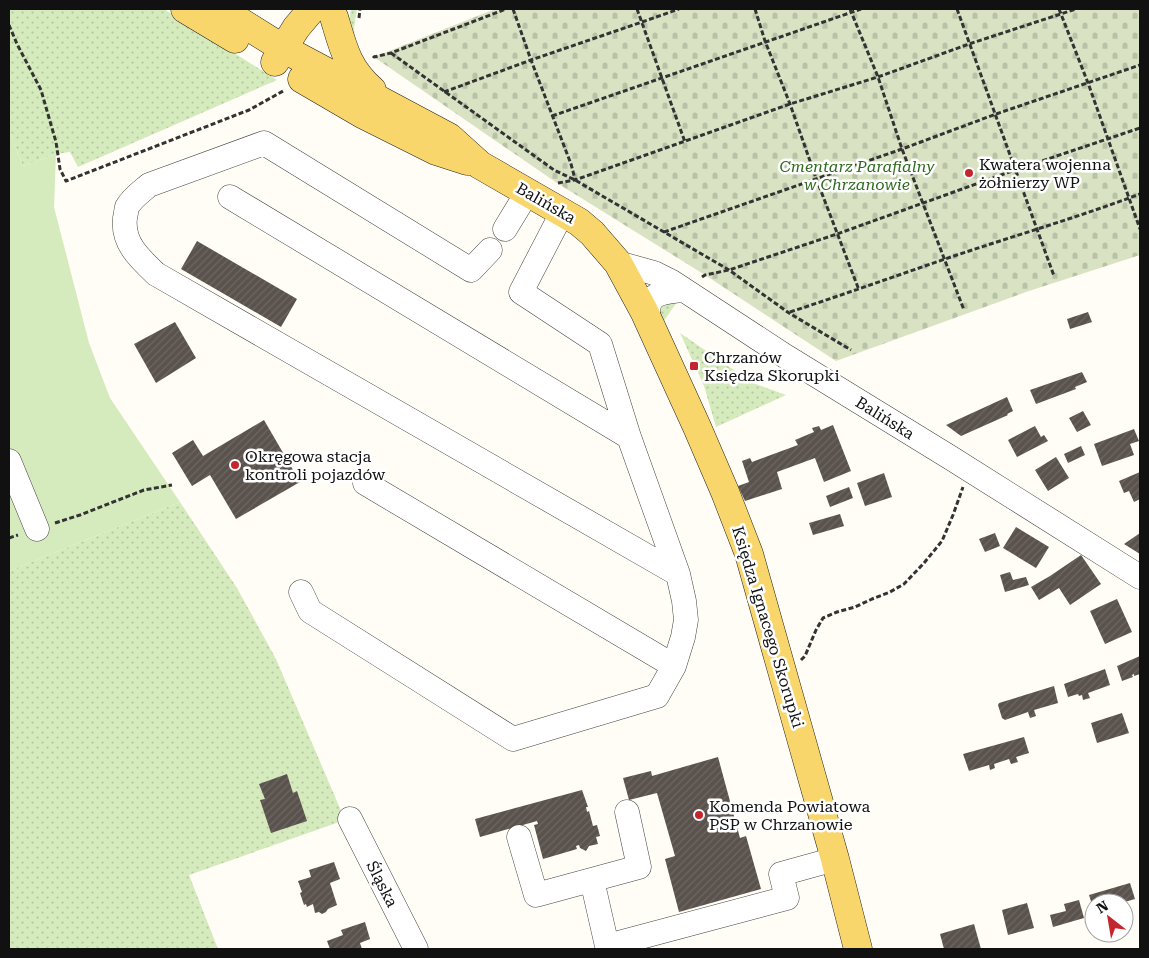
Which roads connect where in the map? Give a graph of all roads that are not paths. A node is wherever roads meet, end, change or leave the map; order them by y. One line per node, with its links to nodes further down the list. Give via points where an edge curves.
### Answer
1 (185, 9): 4 (main road, Balińska)
2 (220, 9): 4 (main road, Balińska)
3 (328, 11): 4 (main road); 4 (main road, via 296,28); 5 (main road, via 352,68)
4 (297, 58): 5 (main road, Balińska); 6 (main road, Balińska, via 362,114 436,151)
5 (386, 102): 6 (main road, Balińska, via 449,137)
6 (480, 165): 7 (main road, Balińska)
7 (527, 193): 9 (main road, Balińska); 10 (street)
8 (230, 198): 15 (street)
9 (562, 213): 12 (main road, Balińska, via 592,233); 15 (street, via 521,292 600,344)
10 (505, 229)
11 (490, 250): 19 (street, via 471,270 264,143 150,185 127,208 124,223 128,242 137,257 156,274)
12 (618, 263): 13 (street, Balińska, via 654,273 672,282); 14 (main road, Księdza Ignacego Skorupki)
13 (692, 284): 14 (street, via 654,296 647,310); 20 (street, Balińska, via 785,356)
14 (648, 321): 26 (main road, Księdza Ignacego Skorupki, via 697,427 749,554)
15 (629, 437): 19 (street)
16 (9, 461): 18 (street)
17 (365, 483): 22 (street)
18 (37, 529)
19 (678, 574): 22 (street, via 686,620)
20 (1140, 577)
21 (301, 592): 22 (street, via 310,611 513,739 657,696)
22 (674, 666)
23 (627, 812): 27 (street, via 639,867)
24 (350, 819): 28 (street, Śląska)
25 (519, 837): 27 (street, via 536,896)
26 (835, 859): 27 (street, via 781,874 787,898 608,946); 29 (main road, Księdza Ignacego Skorupki)
27 (592, 880)
28 (416, 949)
29 (858, 949)

